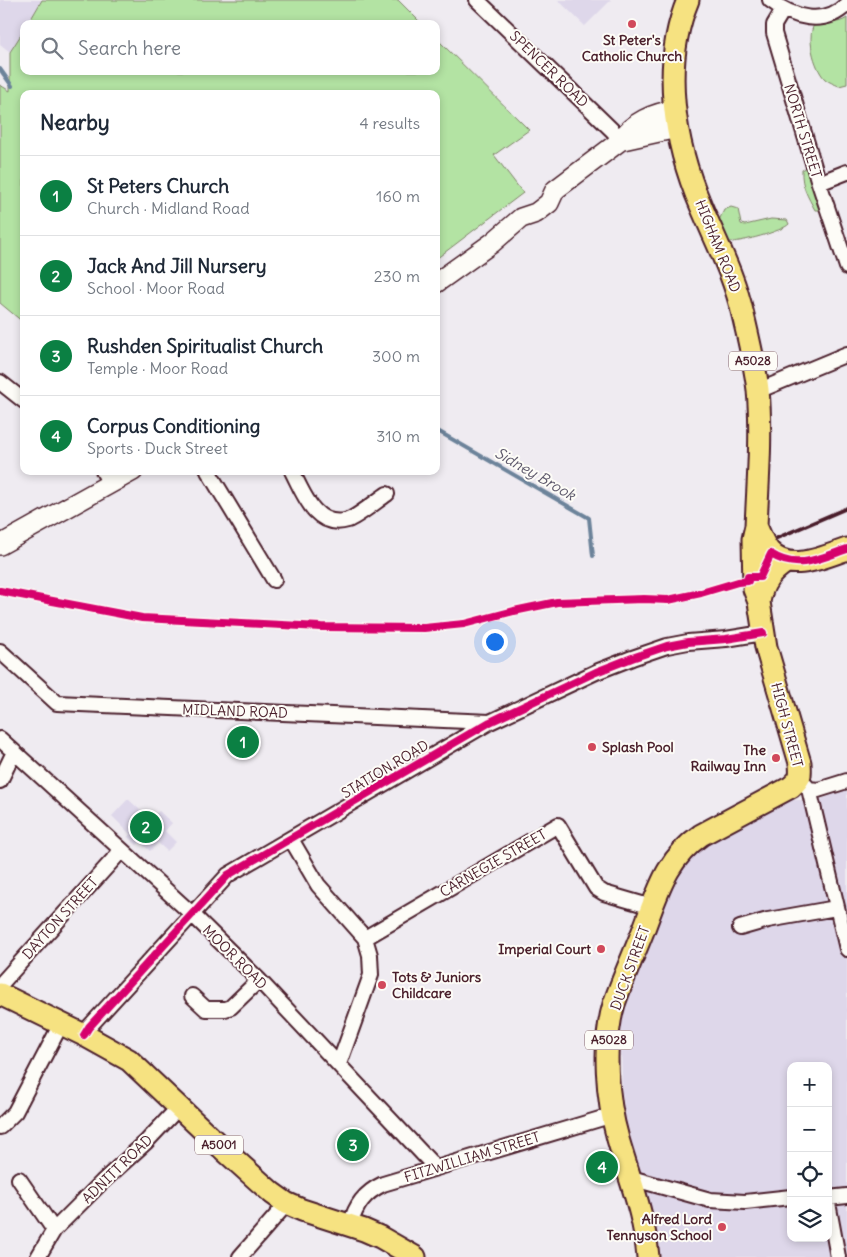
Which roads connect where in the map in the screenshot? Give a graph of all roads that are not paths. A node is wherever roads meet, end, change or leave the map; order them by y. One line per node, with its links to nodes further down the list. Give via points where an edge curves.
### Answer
1 (477, 0): 7 (street, SPENCER ROAD)
2 (688, 0): 6 (main road, HIGHAM ROAD / A5028, via 675,53 673,93)
3 (770, 0): 5 (street)
4 (847, 4): 5 (street, via 828,15 813,18)
5 (783, 10): 9 (street, NORTH STREET, via 774,25 774,33)
6 (676, 119): 7 (main road, via 653,114 626,131); 14 (main road, HIGHAM ROAD / A5028, via 700,205 732,274)
7 (620, 140): 11 (main road, via 555,190 549,203 536,213 521,218)
8 (847, 172): 9 (street)
9 (819, 183): 10 (street, NORTH STREET)
10 (847, 267)
11 (440, 280)
12 (847, 354): 14 (street)
13 (0, 382): 15 (street)
14 (758, 389): 20 (main road, HIGHAM ROAD / A5028)
15 (20, 398)
16 (210, 475): 25 (street)
17 (294, 475): 19 (street, via 315,513 332,521 348,520)
18 (106, 477): 21 (main road)
19 (387, 494)
20 (756, 526): 23 (main road, HIGH STREET / A5028); 24 (main road, A5028)
21 (0, 545)
22 (847, 549): 24 (main road, via 790,571)
23 (754, 556): 24 (main road, via 765,566); 26 (main road, HIGH STREET / A5028, via 754,589)
24 (780, 566): 26 (main road, A5028, via 763,586)
25 (274, 580)
26 (759, 602): 27 (main road, HIGH STREET / A5028)
27 (763, 633): 29 (street, STATION ROAD, via 659,649 596,672); 34 (main road, HIGH STREET / A5028)
28 (0, 651): 29 (street, MIDLAND ROAD, via 57,704)
29 (490, 722): 35 (street, STATION ROAD)
30 (0, 740): 31 (street, MOOR ROAD)
31 (14, 752): 32 (street); 36 (street, MOOR ROAD)
32 (0, 781)
33 (847, 781): 34 (street, via 818,790)
34 (804, 784): 37 (main road, DUCK STREET / A5028, via 784,791 690,842 675,858); 38 (street, HIGH STREET)
35 (291, 839): 39 (street, STATION ROAD, via 228,875); 41 (street, via 318,885)
36 (121, 851): 39 (street, MOOR ROAD); 44 (street, DAYTON STREET)
37 (652, 907): 41 (street, CARNEGIE STREET, via 596,888 558,825); 51 (main road, DUCK STREET / A5028, via 612,1012 608,1072)
38 (836, 908): 40 (street); 42 (street, HIGH STREET)
39 (192, 914): 43 (street, MOOR ROAD); 48 (street, STATION ROAD)
40 (740, 928)
41 (365, 938): 49 (street, via 371,975)
42 (847, 949)
43 (259, 980): 46 (street, via 225,1009 206,1009); 49 (street, MOOR ROAD)
44 (0, 985)
45 (0, 994): 47 (main road, A5001)
46 (192, 996)
47 (61, 1024): 48 (main road, A5001); 52 (street, via 15,1112)
48 (84, 1035): 50 (main road, A5001, via 129,1060)
49 (339, 1064): 53 (street, MOOR ROAD)
50 (179, 1107): 59 (main road, A5001); 62 (street, ADNITT ROAD)
51 (612, 1115): 53 (street, FITZWILLIAM STREET); 54 (main road, DUCK STREET / A5028)
52 (0, 1127)
53 (435, 1167): 60 (street, FITZWILLIAM STREET, via 368,1192)
54 (632, 1178): 57 (street, via 710,1200 745,1202); 66 (main road, DUCK STREET / A5028)
55 (19, 1179): 62 (street)
56 (847, 1196): 58 (street)
57 (787, 1197)
58 (832, 1198)
59 (286, 1203): 60 (main road, A5001); 64 (street)
60 (350, 1225): 65 (main road, A5001)
61 (832, 1225): 67 (street)
62 (54, 1230): 63 (street, ADNITT ROAD)
63 (38, 1257)
64 (240, 1257)
65 (415, 1257)
66 (648, 1257)
67 (838, 1257)

